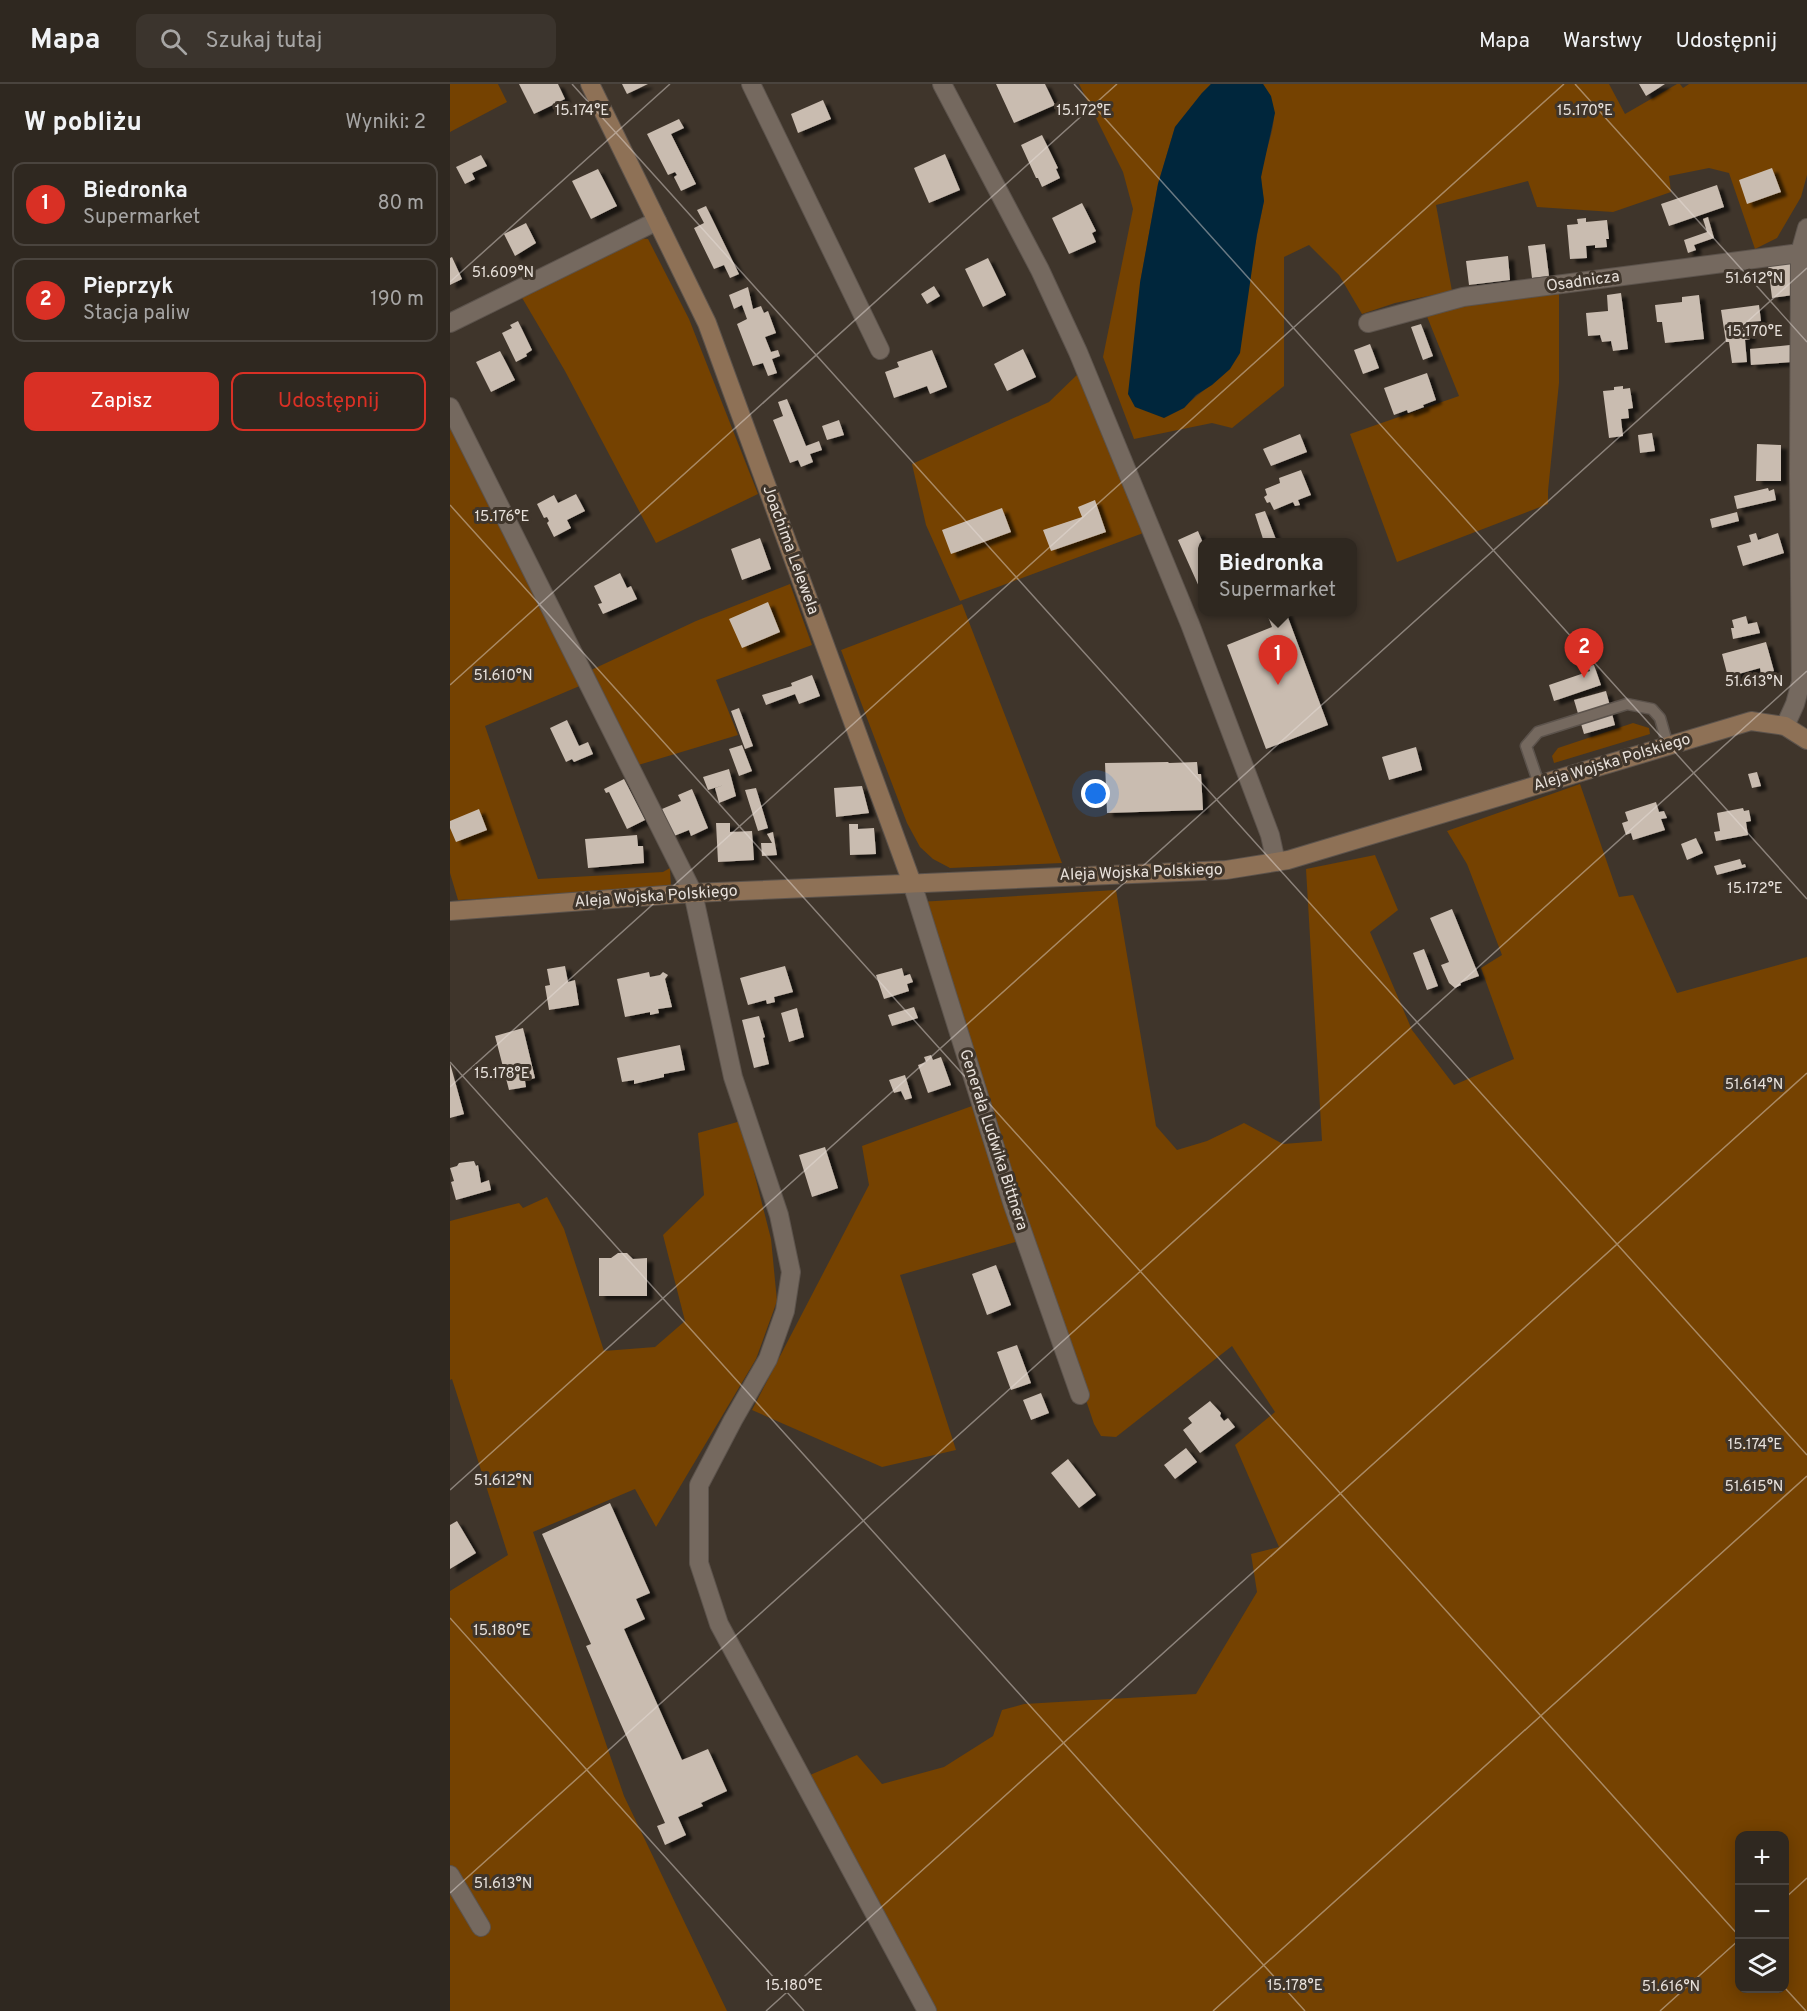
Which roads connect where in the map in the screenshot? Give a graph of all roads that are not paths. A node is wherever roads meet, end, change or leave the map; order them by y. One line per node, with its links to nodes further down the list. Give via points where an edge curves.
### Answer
1 (590, 84): 4 (street, Joachima Lelewela)
2 (752, 84): 9 (street)
3 (942, 84): 15 (street, via 1040,270 1078,352 1190,624 1270,835)
4 (657, 221): 7 (street); 16 (street, Joachima Lelewela, via 707,323)
5 (1807, 228): 6 (street)
6 (1800, 253): 8 (street, Osadnicza, via 1463,297); 11 (street, via 1801,682)
7 (450, 323)
8 (1368, 323)
9 (880, 350)
10 (450, 407): 17 (street)
11 (1785, 726): 12 (street, Aleja Wojska Polskiego); 13 (street, Aleja Wojska Polskiego, via 1751,721)
12 (1807, 740)
13 (1668, 746): 14 (street, Aleja Wojska Polskiego); 14 (lane, via 1660,718 1652,709 1627,704 1538,732 1526,746)
14 (1539, 784): 15 (street, Aleja Wojska Polskiego)
15 (1276, 862): 16 (street, Aleja Wojska Polskiego, via 1226,870)
16 (912, 883): 17 (street, Aleja Wojska Polskiego); 19 (street, Generała Ludwika Bittnera, via 1013,1205)
17 (693, 893): 18 (street, Aleja Wojska Polskiego); 22 (street, via 732,1077 779,1215 791,1272 785,1311 768,1359 699,1485 699,1563 719,1624)
18 (450, 911)
19 (1080, 1395)
20 (450, 1875): 21 (street)
21 (481, 1927)
22 (927, 2011)

